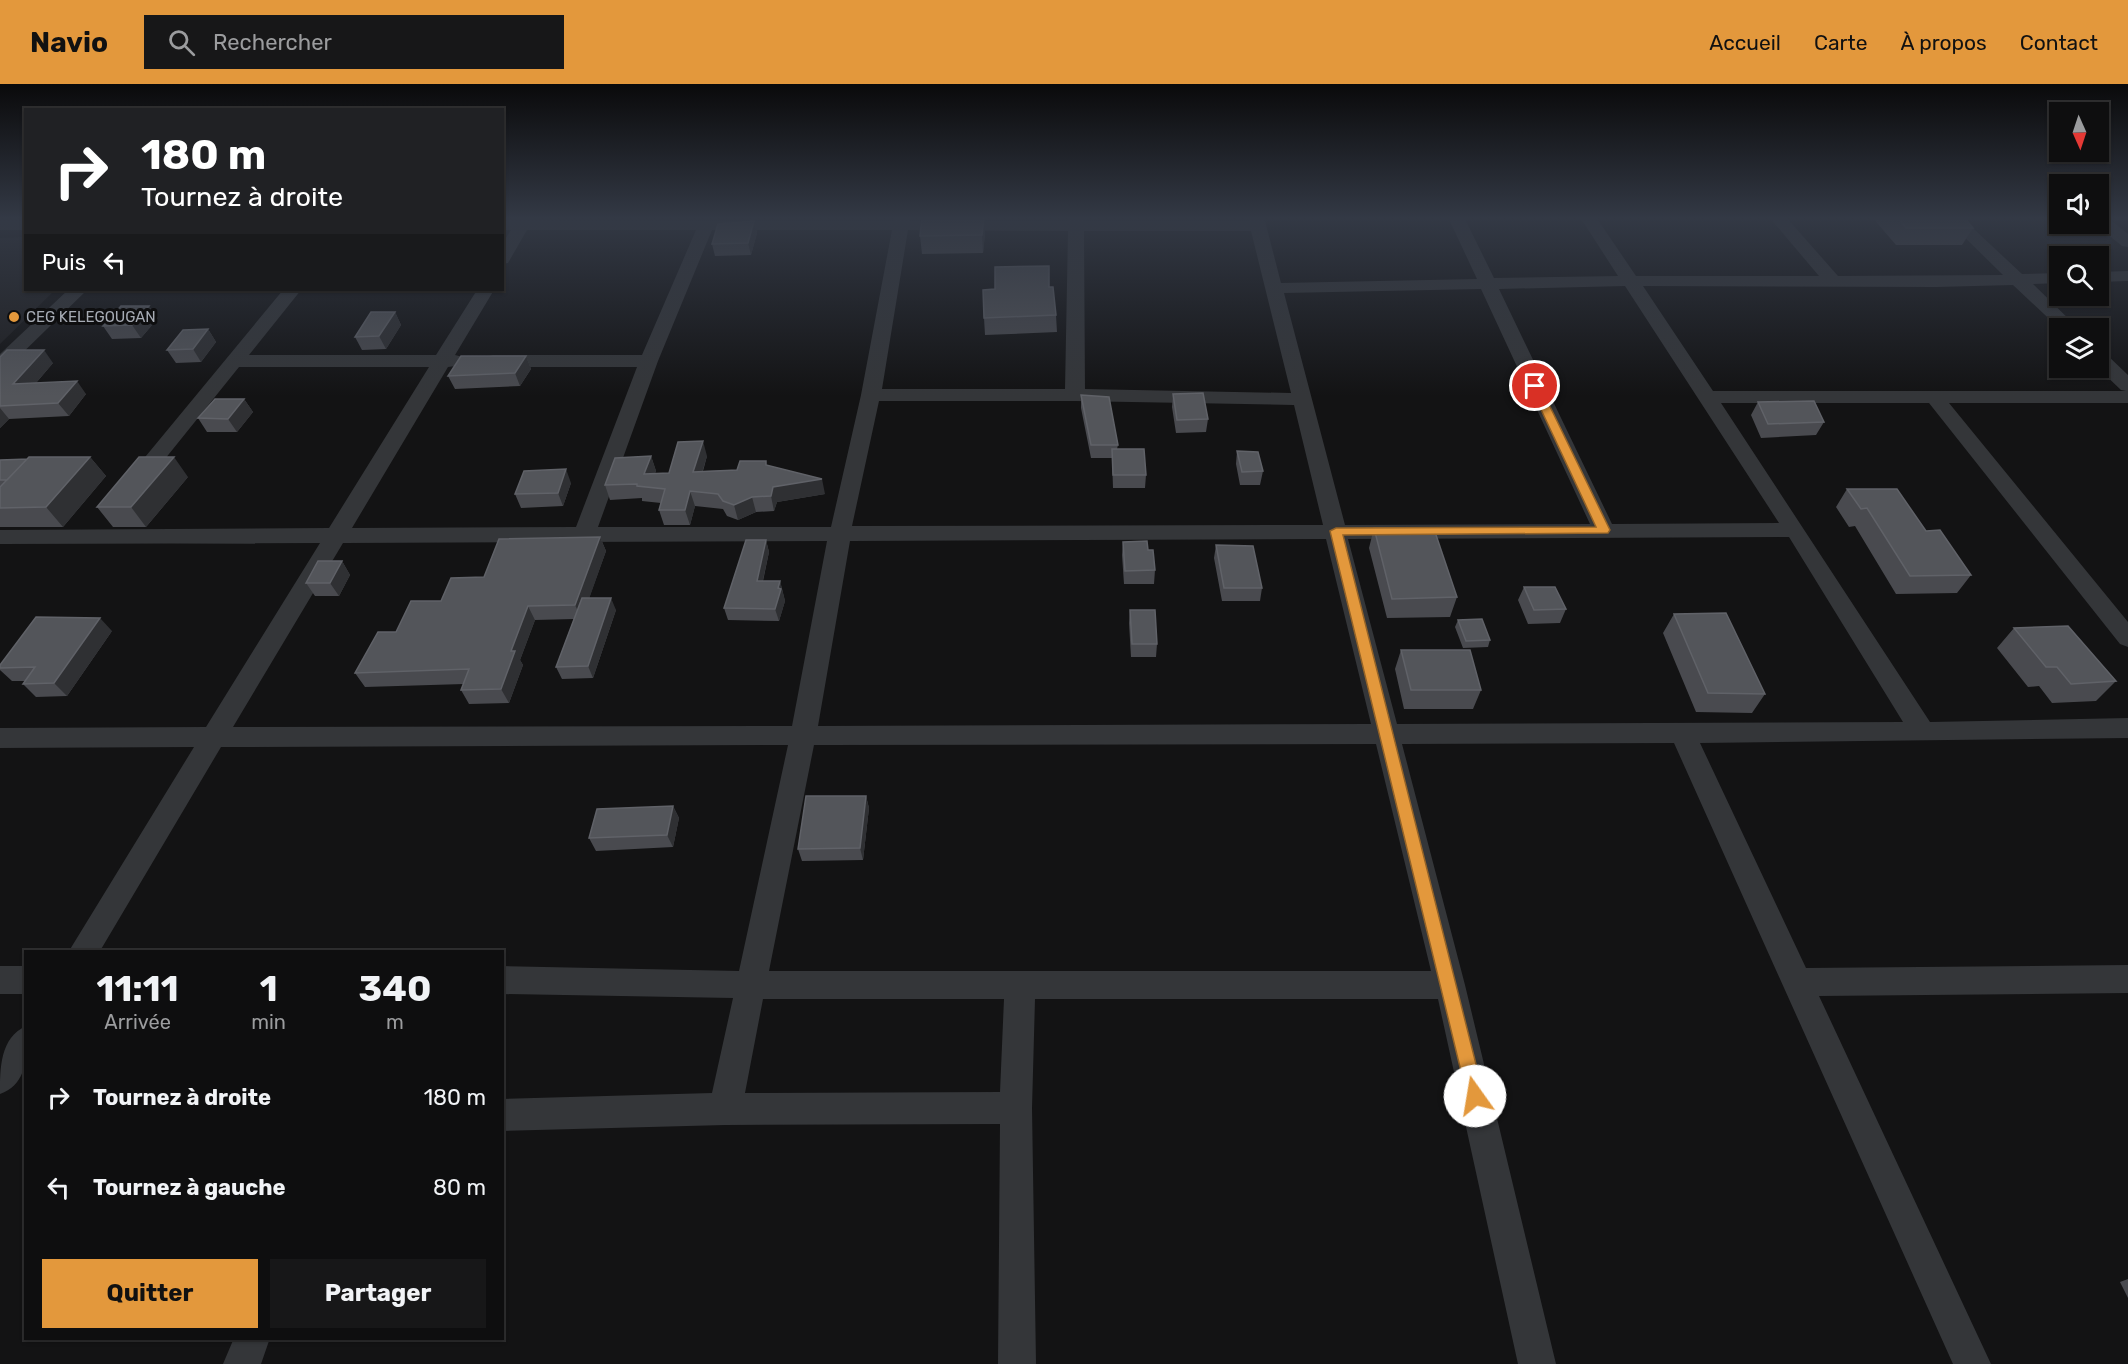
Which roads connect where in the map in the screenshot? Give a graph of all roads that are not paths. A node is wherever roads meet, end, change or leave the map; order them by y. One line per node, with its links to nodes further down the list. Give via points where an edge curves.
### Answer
1 (684, 277): 21 (street)
2 (891, 277): 26 (street)
3 (1076, 277): 25 (street)
4 (1272, 277): 14 (street)
5 (1483, 277): 13 (street)
6 (1626, 277): 11 (street)
7 (1828, 277): 12 (street)
8 (2014, 277): 10 (street)
9 (2049, 278): 10 (street)
10 (2016, 279): 12 (street); 18 (street)
11 (1629, 281): 12 (street); 13 (street); 27 (street)
12 (1833, 282)
13 (1486, 284): 14 (street); 33 (street)
14 (1275, 288): 30 (street)
15 (77, 291): 22 (street)
16 (291, 291): 19 (street)
17 (484, 291): 20 (street)
18 (2058, 318)
19 (234, 361): 20 (street); 31 (street)
20 (443, 361): 21 (street); 38 (street)
21 (649, 361): 37 (street)
22 (0, 364)
23 (2109, 368): 24 (street)
24 (2128, 386)
25 (1075, 394): 26 (street); 30 (street)
26 (871, 395): 36 (street)
27 (1707, 397): 29 (street); 34 (street)
28 (2128, 397): 29 (street)
29 (1935, 398): 41 (street)
30 (1301, 399): 35 (street)
31 (121, 499)
32 (106, 518): 39 (street)
33 (1604, 530): 34 (street); 35 (street)
34 (1795, 530): 43 (street)
35 (1336, 531): 36 (street); 45 (street)
36 (840, 533): 37 (street); 46 (street)
37 (585, 534): 38 (street)
38 (334, 535): 39 (street); 48 (street)
39 (91, 536): 40 (street)
40 (0, 537)
41 (2128, 638)
42 (2128, 728): 43 (street)
43 (1923, 732): 44 (street)
44 (1683, 733): 45 (street); 54 (street)
45 (1386, 734): 46 (street); 57 (street)
46 (803, 736): 48 (street); 55 (street)
47 (0, 738): 48 (street)
48 (214, 738): 49 (street)
49 (85, 950)
50 (2128, 979): 54 (street)
51 (0, 980): 52 (street)
52 (24, 980)
53 (504, 980): 55 (street)
54 (1797, 982): 67 (street)
55 (753, 985): 56 (street); 61 (street)
56 (1020, 985): 57 (street); 60 (street)
57 (1450, 985): 66 (street)
58 (24, 1044): 59 (street)
59 (0, 1079)
60 (1016, 1108): 61 (street); 65 (street)
61 (726, 1109): 62 (street)
62 (504, 1115)
63 (251, 1340): 64 (street)
64 (242, 1364)
65 (1017, 1364)
66 (1537, 1364)
67 (1972, 1364)

